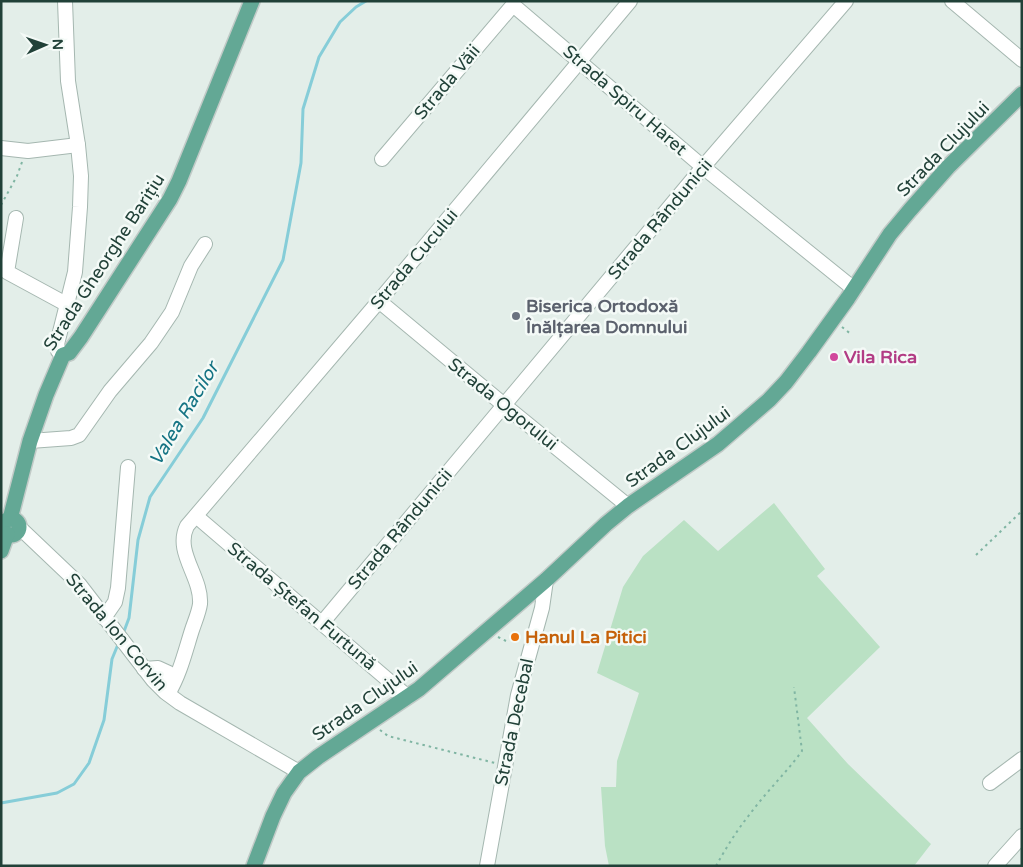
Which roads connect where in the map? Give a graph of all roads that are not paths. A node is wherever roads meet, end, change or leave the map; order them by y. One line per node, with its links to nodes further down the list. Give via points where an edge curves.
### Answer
1 (65, 1): 10 (street, via 68,81)
2 (252, 1): 19 (main road, Strada Gheorghe Barițiu, via 170,199 81,337 69,353)
3 (846, 1): 13 (street, Strada Rândunicii)
4 (952, 1): 7 (street)
5 (626, 3): 8 (street, Strada Cucului)
6 (513, 5): 8 (street, Strada Spiru Haret); 12 (street, Strada Văii)
7 (1022, 60)
8 (580, 61): 13 (street, Strada Spiru Haret); 17 (street, Strada Cucului)
9 (1022, 94): 16 (main road, Strada Clujului, via 948,167 910,210)
10 (78, 145): 11 (street, via 25,151); 18 (street, via 81,176 79,231 75,272)
11 (1, 148)
12 (382, 159)
13 (703, 167): 16 (street, Strada Spiru Haret); 20 (street, Strada Rândunicii)
14 (16, 218): 18 (street, via 7,272)
15 (205, 244): 21 (street, via 191,266 172,312 79,435)
16 (854, 289): 23 (main road, Strada Clujului, via 806,357 768,400 718,444)
17 (379, 301): 20 (street, Strada Ogorului); 24 (street, Strada Cucului)
18 (66, 304): 19 (street, via 57,344)
19 (63, 355): 21 (main road, Strada Gheorghe Barițiu)
20 (504, 405): 23 (street, Strada Ogorului); 29 (street, Strada Rândunicii)
21 (30, 441): 25 (main road, Strada Gheorghe Barițiu)
22 (128, 467): 28 (street, via 118,588)
23 (628, 506): 27 (main road, Strada Clujului)
24 (196, 516): 29 (street, Strada Ștefan Furtună); 30 (street, Strada Cucului, via 187,526 183,542 200,604 177,679)
25 (12, 527): 26 (main road, Strada Gheorghe Barițiu); 28 (street, Strada Ion Corvin, via 79,584)
26 (1, 551)
27 (546, 580): 31 (main road, Strada Clujului); 37 (street, Strada Decebal, via 542,608 518,695)
28 (106, 621): 30 (street, Strada Ion Corvin)
29 (322, 622): 31 (street, Strada Ștefan Furtună)
30 (166, 693): 33 (street, Strada Ion Corvin)
31 (408, 697): 33 (main road, Strada Clujului)
32 (1022, 759): 34 (street)
33 (299, 772): 36 (main road, Strada Clujului, via 284,793)
34 (990, 783)
35 (1022, 836): 38 (street)
36 (254, 866)
37 (487, 866)
38 (995, 866)

